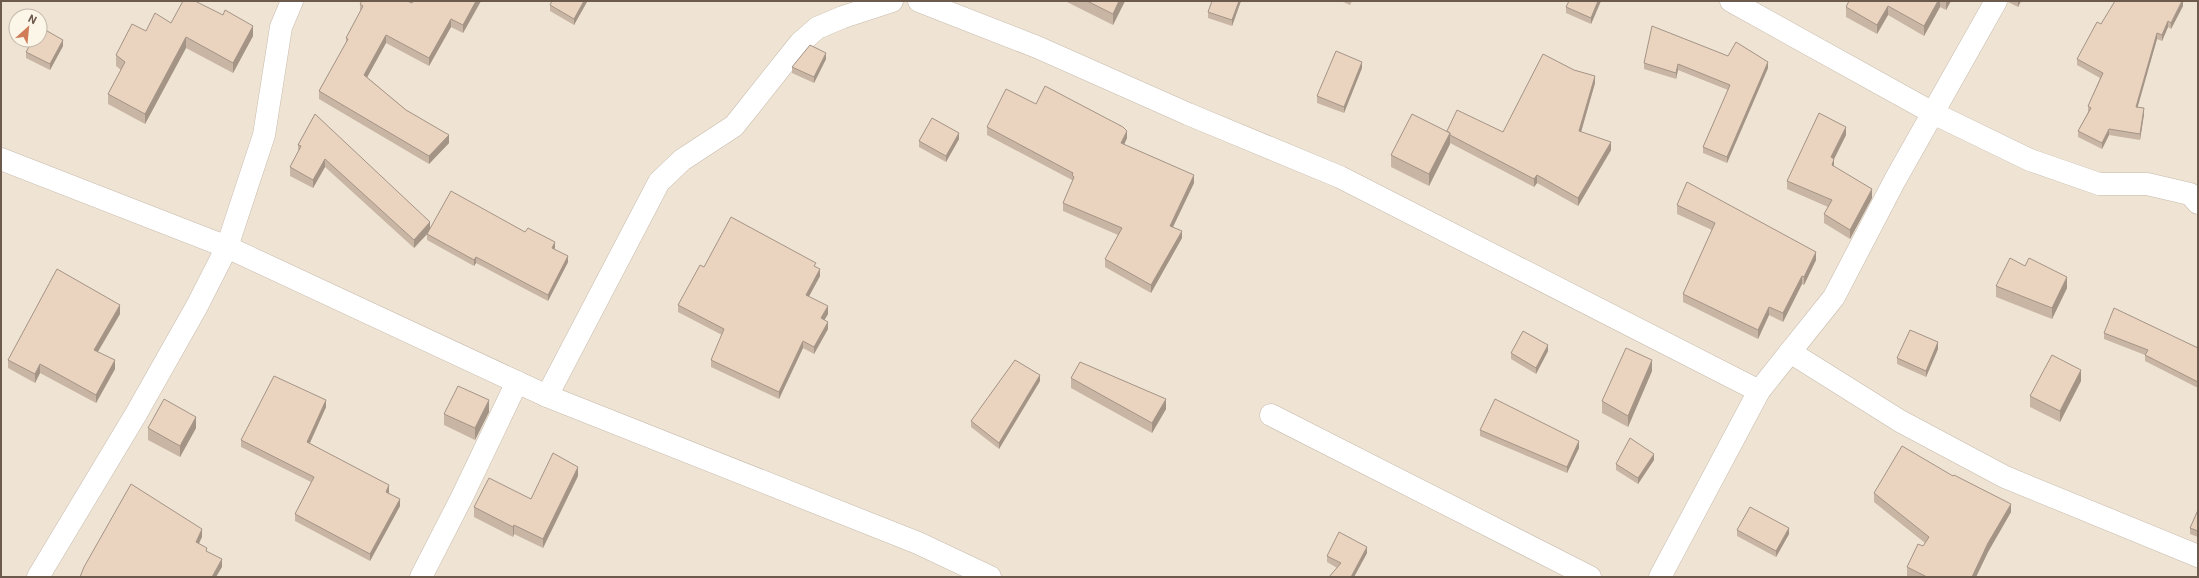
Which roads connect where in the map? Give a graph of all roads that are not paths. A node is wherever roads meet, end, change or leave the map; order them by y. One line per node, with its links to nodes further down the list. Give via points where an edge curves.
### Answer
1 (292, 1): 9 (street, via 282,28 264,135)
2 (892, 1): 13 (street, via 817,28 800,43 734,126 682,160 659,182)
3 (919, 1): 12 (street, via 1037,47 1188,114 1340,177)
4 (1730, 1): 6 (street)
5 (1996, 1): 6 (street)
6 (1933, 113): 8 (street, via 2030,160 2099,184 2147,184 2190,194); 10 (street, via 1834,297)
7 (1, 159): 9 (street)
8 (2198, 203)
9 (227, 247): 11 (street); 16 (street, via 136,414)
10 (1790, 352): 12 (street); 15 (street, via 1900,422 2005,477)
11 (517, 382): 13 (street); 17 (street)
12 (1759, 391): 20 (street)
13 (547, 396): 18 (street, via 918,543)
14 (1271, 415): 19 (street)
15 (2198, 556)
16 (38, 577)
17 (421, 577)
18 (990, 577)
19 (1590, 577)
20 (1660, 577)

